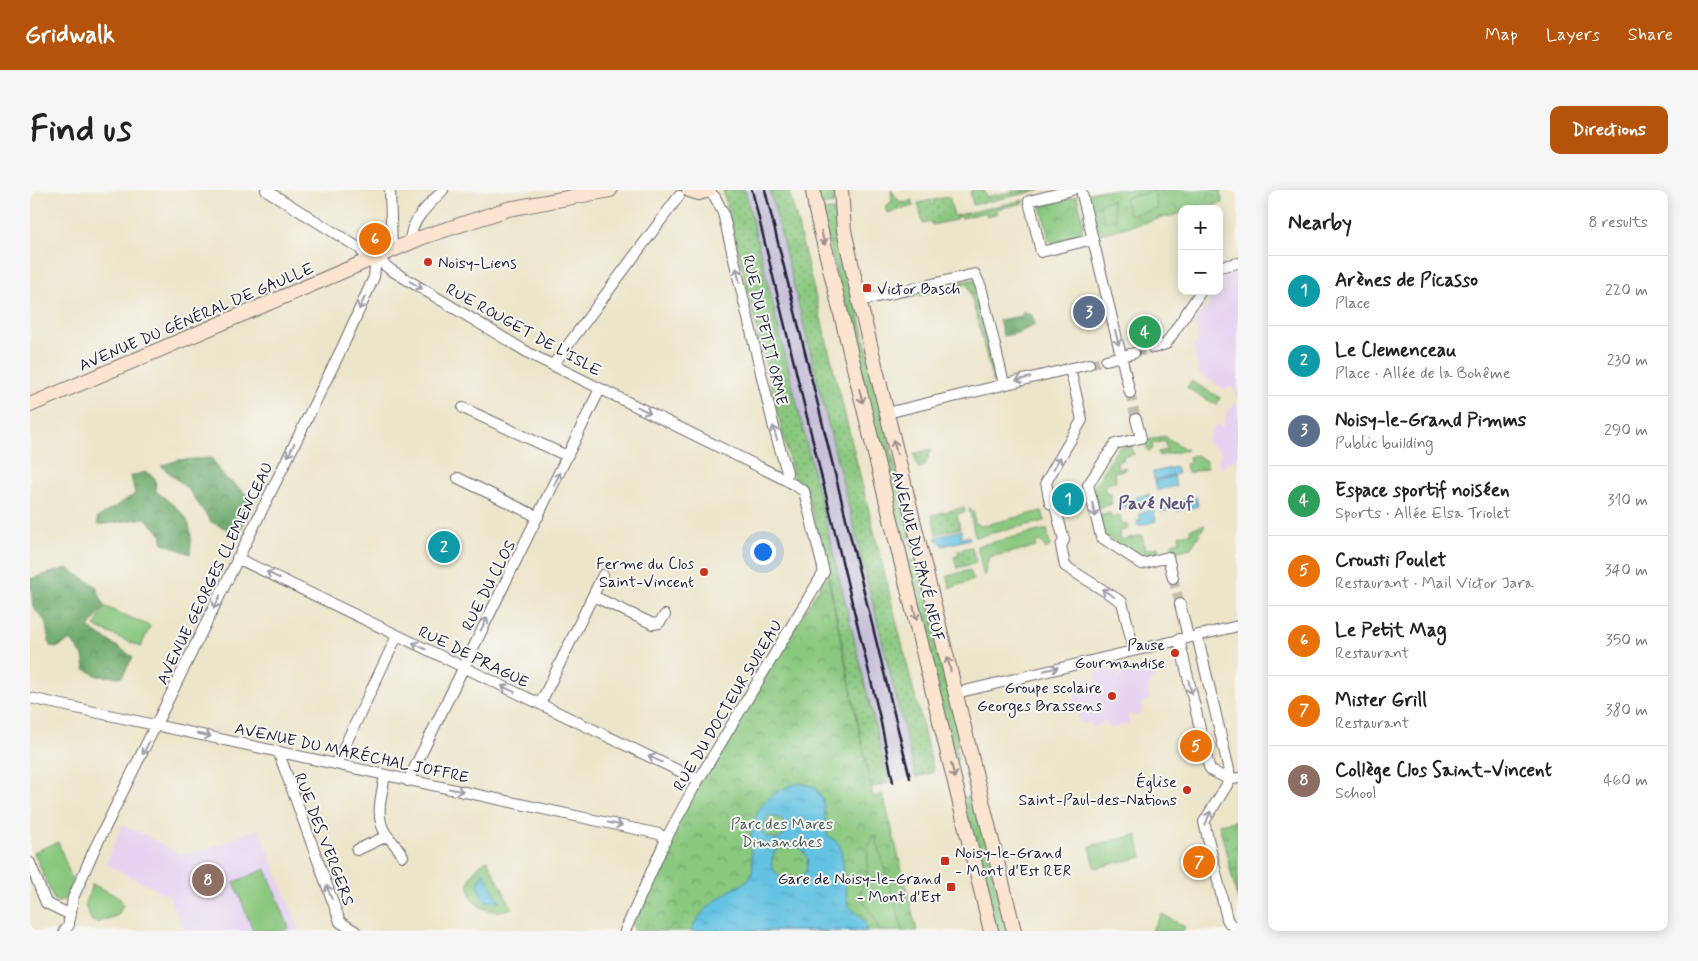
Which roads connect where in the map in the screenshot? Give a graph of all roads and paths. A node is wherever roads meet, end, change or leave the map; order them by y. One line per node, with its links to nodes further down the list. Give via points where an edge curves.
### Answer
1 (266, 190): 14 (street, RUE ROUGET DE L'ISLE, via 359,248 366,256)
2 (390, 190): 13 (street)
3 (443, 190): 12 (street, via 415,221 410,230)
4 (610, 190): 12 (main road, AVENUE DU GÉNÉRAL DE GAULLE, via 508,209)
5 (709, 190): 10 (main road); 35 (street, RUE DU PETIT ORME, one-way to 5, via 787,472 723,214)
6 (813, 190): 71 (main road, AVENUE DU PAVÉ NEUF, one-way to 71)
7 (841, 190): 18 (main road, AVENUE DU PAVÉ NEUF, via 844,230)
8 (1072, 190): 11 (street, via 1029,201 1041,252)
9 (1081, 190): 11 (street)
10 (684, 193): 24 (street)
11 (1093, 240): 21 (street, one-way to 21)
12 (410, 243): 13 (main road, AVENUE DU GÉNÉRAL DE GAULLE)
13 (392, 250): 14 (main road, AVENUE DU GÉNÉRAL DE GAULLE)
14 (376, 258): 24 (street, RUE ROUGET DE L'ISLE, one-way to 24, via 399,275); 29 (main road, AVENUE DU GÉNÉRAL DE GAULLE); 38 (street, AVENUE GEORGES CLEMENCEAU, one-way to 38, via 374,277 342,348)
15 (1238, 263): 16 (street)
16 (1223, 267)
17 (1198, 295): 19 (street, via 1166,344)
18 (860, 301): 26 (street, via 975,274); 31 (main road, AVENUE DU PAVÉ NEUF)
19 (1153, 348)
20 (1134, 353): 21 (street)
21 (1121, 356): 22 (street); 28 (street)
22 (1106, 360)
23 (1089, 364): 25 (street)
24 (553, 365): 27 (street, RUE ROUGET DE L'ISLE)
25 (1070, 368): 26 (street, one-way to 26); 47 (street, one-way to 25, via 1122,602 1065,566 1060,546 1064,540 1055,506 1050,503 1046,482 1082,420)
26 (1004, 384): 31 (street)
27 (600, 389): 33 (street, RUE DU CLOS); 35 (street, RUE ROUGET DE L'ISLE, one-way to 35)
28 (1130, 393)
29 (30, 405)
30 (463, 408): 33 (street)
31 (887, 413): 49 (main road, AVENUE DU PAVÉ NEUF, one-way to 31)
32 (1136, 419): 40 (street, one-way to 40, via 1141,438 1115,444 1088,485 1101,537 1142,564 1168,557)
33 (567, 456): 37 (street, RUE DU CLOS, one-way to 33)
34 (458, 478): 37 (street)
35 (786, 480): 36 (street, RUE ROUGET DE L'ISLE)
36 (804, 491): 58 (street, RUE DU DOCTEUR SUREAU, via 824,572)
37 (538, 517): 48 (street, RUE DU CLOS, one-way to 37)
38 (237, 558): 45 (street, RUE DE PRAGUE, one-way to 38); 52 (street, AVENUE GEORGES CLEMENCEAU, one-way to 52)
39 (603, 575): 41 (street)
40 (1174, 578)
41 (593, 596): 43 (street, via 653,624 659,623); 51 (street)
42 (1180, 604): 46 (street)
43 (665, 614)
44 (1238, 626): 46 (street)
45 (398, 636): 48 (street, RUE DE PRAGUE, one-way to 45); 54 (street)
46 (1188, 637): 47 (street); 56 (street); 56 (street, one-way to 56, via 1209,767)
47 (1134, 650): 49 (street, one-way to 47)
48 (462, 668): 51 (street, RUE DE PRAGUE, one-way to 48); 57 (street, RUE DU CLOS)
49 (956, 693): 72 (main road, AVENUE DU PAVÉ NEUF)
50 (30, 698): 52 (street, AVENUE DU MARÉCHAL JOFFRE)
51 (540, 704): 58 (street, RUE DE PRAGUE, one-way to 51)
52 (157, 725): 53 (street, AVENUE DU MARÉCHAL JOFFRE, one-way to 53); 64 (street, AVENUE GEORGES CLEMENCEAU, one-way to 64)
53 (278, 751): 54 (street, AVENUE DU MARÉCHAL JOFFRE); 69 (street, RUE DES VERGERS, one-way to 53, via 340,922)
54 (336, 764): 55 (street, AVENUE DU MARÉCHAL JOFFRE)
55 (385, 775): 57 (street, AVENUE DU MARÉCHAL JOFFRE); 59 (street, via 379,817)
56 (1234, 779): 67 (street, one-way to 56, via 1227,919 1205,827 1206,818)
57 (408, 780): 60 (street, AVENUE DU MARÉCHAL JOFFRE, one-way to 60, via 659,834)
58 (698, 780): 60 (street, RUE DU DOCTEUR SUREAU)
59 (387, 836): 61 (street); 62 (street, via 396,843)
60 (666, 839): 70 (street, RUE DU DOCTEUR SUREAU)
61 (357, 850)
62 (403, 856)
63 (30, 863): 65 (street, via 46,902)
64 (73, 900): 65 (street, AVENUE GEORGES CLEMENCEAU); 66 (street, AVENUE GEORGES CLEMENCEAU)
65 (64, 909): 66 (street); 68 (street)
66 (70, 920): 68 (street)
67 (1238, 929)
68 (63, 931)
69 (355, 931)
70 (624, 931)
71 (991, 931)
72 (1014, 931)

